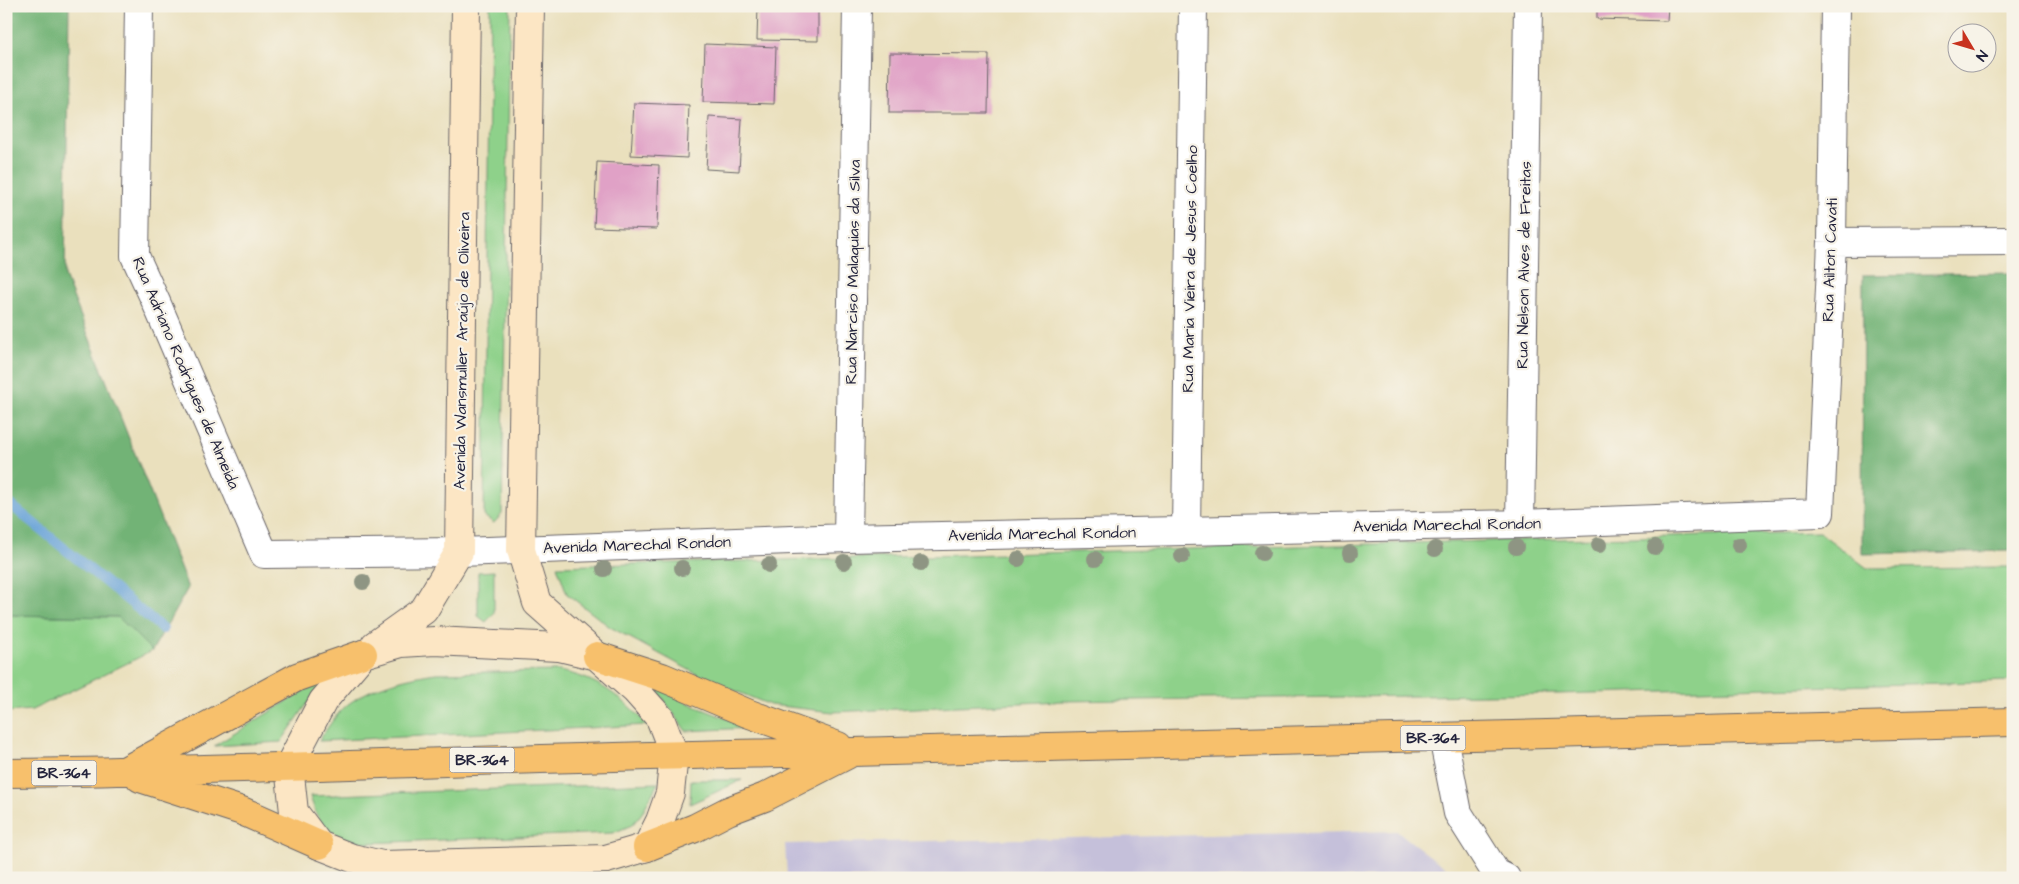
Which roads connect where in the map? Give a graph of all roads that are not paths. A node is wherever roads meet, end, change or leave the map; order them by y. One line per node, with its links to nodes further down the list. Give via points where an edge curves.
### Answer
1 (139, 6): 16 (street, Rua Adriano Rodrigues de Almeida, via 135,256)
2 (466, 6): 15 (street, Avenida Wansmuller Araújo de Oliveira)
3 (530, 6): 14 (street)
4 (857, 6): 13 (street, Rua Narciso Malaquias da Silva)
5 (1193, 6): 12 (street, Rua Maria Vieira de Jesus Coelho)
6 (1528, 6): 11 (street, Rua Nelson Alves de Freitas)
7 (1835, 6): 9 (street, Rua Ailton Cavati)
8 (2013, 241): 9 (street)
9 (1832, 242): 10 (street, Rua Ailton Cavati)
10 (1820, 513): 11 (street, Avenida Marechal Rondon)
11 (1520, 524): 12 (street, Avenida Marechal Rondon)
12 (1186, 531): 13 (street, Avenida Marechal Rondon)
13 (848, 538): 14 (street, Avenida Marechal Rondon)
14 (521, 550): 15 (street, Avenida Marechal Rondon); 18 (street, via 538,603)
15 (459, 552): 16 (street, Avenida Marechal Rondon); 17 (street, via 424,610)
16 (264, 554)
17 (363, 654): 18 (street, via 401,643 435,641 559,647); 23 (street, via 323,701); 24 (highway, via 297,677)
18 (597, 656): 21 (highway, via 662,677); 22 (street, via 660,718)
19 (2013, 722): 20 (highway, BR-364)
20 (1443, 737): 21 (highway, BR-364); 28 (street, via 1458,813 1496,873)
21 (853, 752): 22 (highway, BR-364); 27 (highway, via 765,797)
22 (674, 754): 23 (highway, BR-364); 27 (street, via 670,793)
23 (289, 766): 24 (highway, BR-364); 26 (street, via 294,812)
24 (122, 772): 25 (highway, BR-364); 26 (highway, via 242,811)
25 (6, 773)
26 (319, 845): 27 (street, via 382,866 606,858)
27 (647, 847)
28 (1506, 878)

